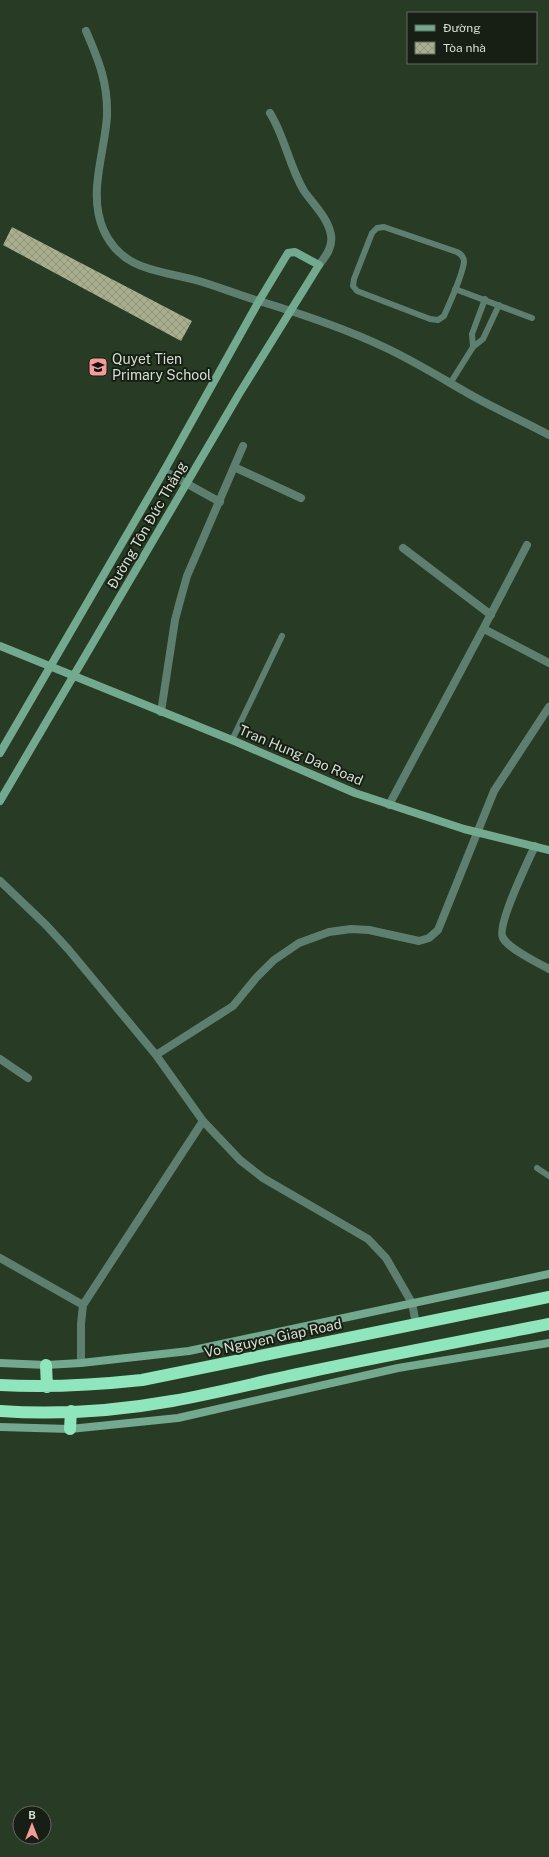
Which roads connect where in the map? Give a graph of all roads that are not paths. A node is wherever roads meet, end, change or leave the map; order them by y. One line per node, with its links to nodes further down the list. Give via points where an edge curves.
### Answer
1 (86, 31): 6 (street, via 101,66 105,86 106,127 101,152 98,198 99,219 108,238 121,254 140,267 197,280)
2 (270, 113): 3 (street, via 279,128 300,183 329,228 329,251)
3 (319, 265): 6 (street, Đường Tôn Đức Thắng, via 295,252 288,253); 8 (street, Đường Tôn Đức Thắng)
4 (455, 289): 4 (lane, via 464,263 461,254 384,227 377,228 372,233 353,282 357,291 434,320 444,316); 5 (lane)
5 (485, 300): 7 (lane); 10 (lane, via 472,334)
6 (259, 301): 8 (street); 15 (street, Đường Tôn Đức Thắng)
7 (499, 305): 9 (lane); 10 (lane, via 483,339)
8 (290, 310): 11 (street, via 383,346); 16 (street, Đường Tôn Đức Thắng)
9 (532, 318)
10 (473, 347): 11 (lane)
11 (451, 382): 12 (street)
12 (549, 435)
13 (243, 446): 14 (street)
14 (234, 467): 17 (street); 18 (street)
15 (164, 471): 16 (street); 26 (street, Đường Tôn Đức Thắng)
16 (186, 483): 18 (street); 27 (street, Đường Tôn Đức Thắng)
17 (301, 498)
18 (220, 502): 29 (street, via 180,600)
19 (527, 545): 21 (street)
20 (402, 548): 21 (street)
21 (491, 615): 22 (street)
22 (484, 629): 25 (street); 34 (street)
23 (282, 636): 30 (lane)
24 (0, 646): 26 (street, Tran Hung Dao Road)
25 (549, 663)
26 (49, 666): 27 (street, Tran Hung Dao Road); 31 (street, Đường Tôn Đức Thắng)
27 (74, 676): 29 (street, Tran Hung Dao Road); 33 (street, Đường Tôn Đức Thắng)
28 (549, 707): 35 (street, via 500,780)
29 (161, 712): 30 (street, Tran Hung Dao Road)
30 (232, 740): 34 (street, Tran Hung Dao Road)
31 (2, 744): 32 (street, Đường Tôn Đức Thắng)
32 (0, 753)
33 (0, 801)
34 (389, 805): 35 (street, Tran Hung Dao Road)
35 (478, 832): 36 (street, Tran Hung Dao Road); 40 (street, via 438,930 429,938 419,941 369,930 352,929 330,932 299,943 274,960 233,1006)
36 (535, 846): 37 (street, Tran Hung Dao Road); 39 (street, via 506,913 501,933 509,944)
37 (549, 850)
38 (0, 881): 40 (street, via 64,944)
39 (549, 969)
40 (156, 1055): 43 (street)
41 (0, 1059): 42 (street)
42 (28, 1078)
43 (203, 1121): 49 (street, via 240,1160 263,1178 368,1239 386,1258); 50 (street)
44 (537, 1168): 45 (lane)
45 (549, 1176)
46 (0, 1258): 50 (street)
47 (549, 1274): 49 (street, Vo Nguyen Giap Road)
48 (549, 1297): 51 (highway, Vo Nguyen Giap Road)
49 (412, 1303): 51 (street); 55 (street, Vo Nguyen Giap Road, via 190,1351)
50 (83, 1305): 55 (street)
51 (416, 1324): 58 (highway, Vo Nguyen Giap Road, via 142,1380)
52 (549, 1324): 60 (highway, via 387,1355 172,1401)
53 (549, 1343): 62 (street, via 398,1368 178,1418)
54 (0, 1363): 56 (street, Vo Nguyen Giap Road)
55 (81, 1363): 56 (street, Vo Nguyen Giap Road)
56 (46, 1365): 58 (highway)
57 (0, 1385): 58 (highway, Vo Nguyen Giap Road)
58 (48, 1386)
59 (0, 1411): 60 (highway)
60 (71, 1411): 62 (highway)
61 (0, 1427): 62 (street)
62 (70, 1429)

